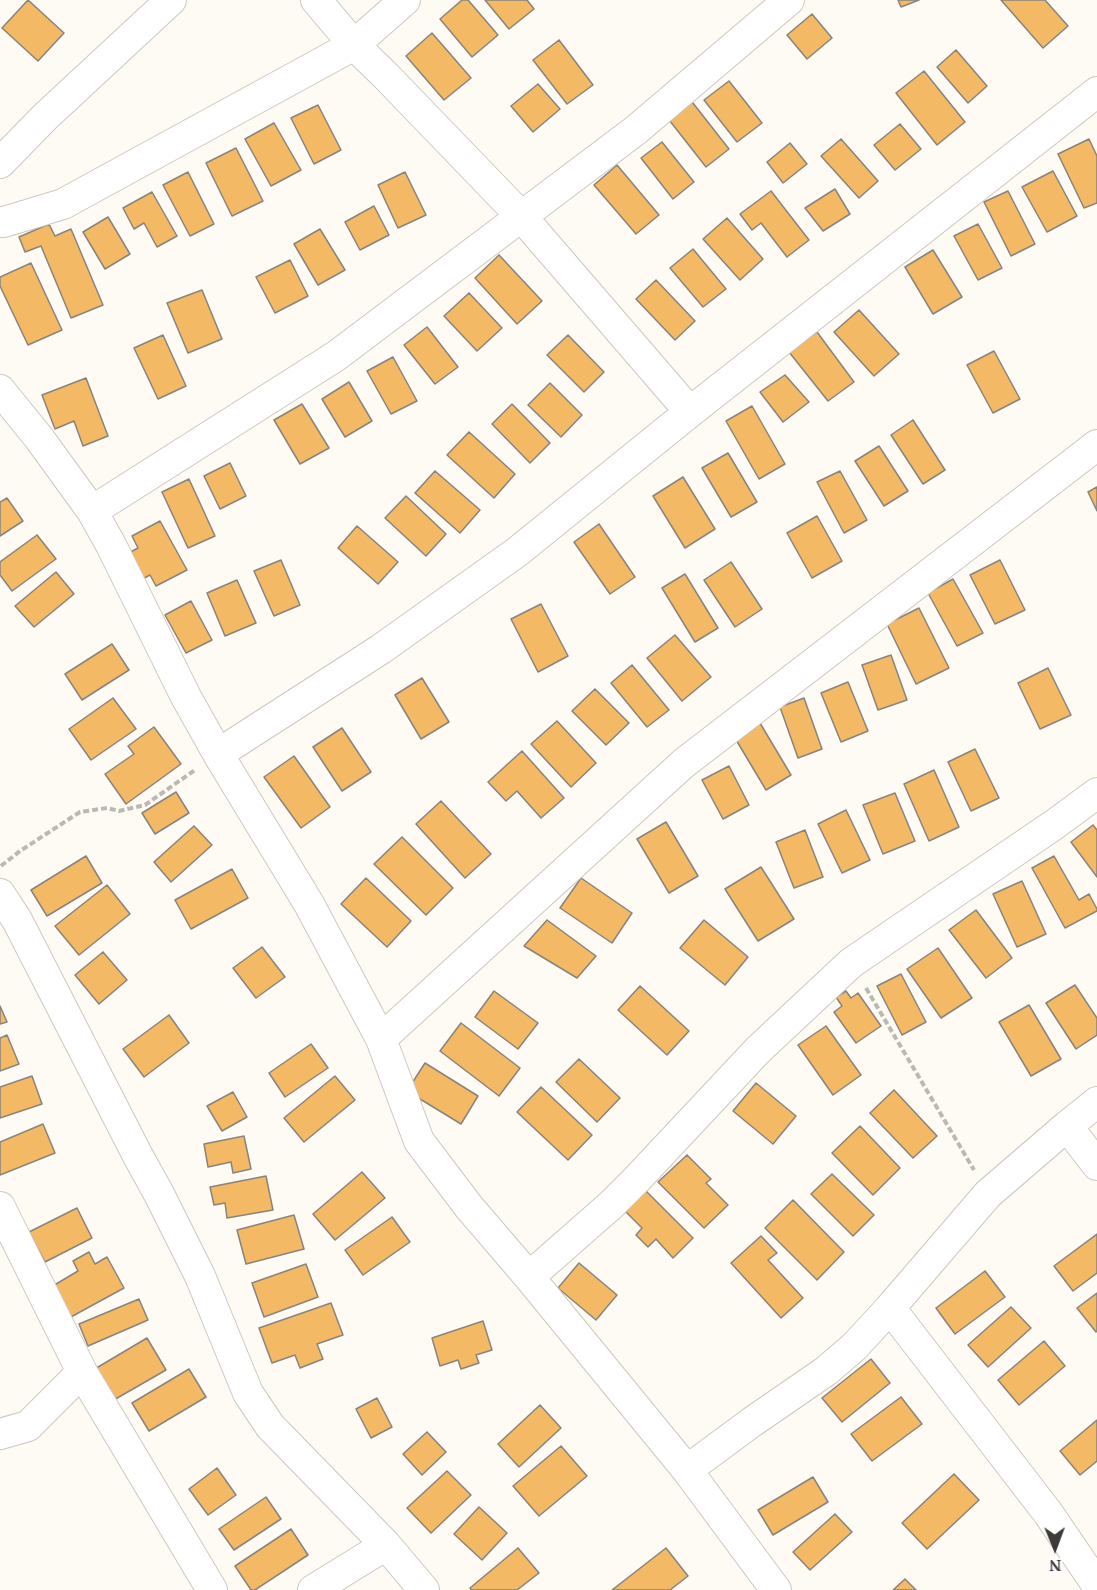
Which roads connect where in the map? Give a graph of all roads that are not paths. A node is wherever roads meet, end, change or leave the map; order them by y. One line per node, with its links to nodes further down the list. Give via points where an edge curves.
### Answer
1 (171, 0): 7 (street)
2 (316, 0): 5 (street)
3 (405, 0): 5 (street)
4 (789, 0): 8 (street, via 636,130)
5 (354, 45): 8 (street); 9 (street, via 63,204)
6 (1097, 92): 11 (street)
7 (0, 163)
8 (521, 216): 11 (street); 13 (street, via 336,356)
9 (0, 222)
10 (0, 390): 13 (street)
11 (690, 412): 14 (street, via 517,552 381,649)
12 (1097, 445): 18 (street, via 684,763)
13 (92, 511): 14 (street)
14 (218, 754): 18 (street, via 309,904)
15 (1097, 793): 23 (street, via 851,963 758,1050 624,1192)
16 (0, 894): 17 (street)
17 (8, 924): 28 (street, via 159,1194 200,1276 248,1393 270,1426)
18 (381, 1039): 23 (street, via 419,1141)
19 (1097, 1102): 20 (street)
20 (1067, 1126): 21 (street); 24 (street, via 988,1194)
21 (1097, 1165)
22 (0, 1207): 25 (street)
23 (529, 1276): 27 (street)
24 (890, 1308): 27 (street, via 826,1371); 29 (street, via 1048,1513)
25 (82, 1372): 26 (street, via 28,1425); 30 (street)
26 (0, 1434)
27 (687, 1470): 33 (street)
28 (386, 1545): 31 (street); 32 (street)
29 (1097, 1585)
30 (212, 1590)
31 (313, 1590)
32 (424, 1590)
33 (776, 1590)

